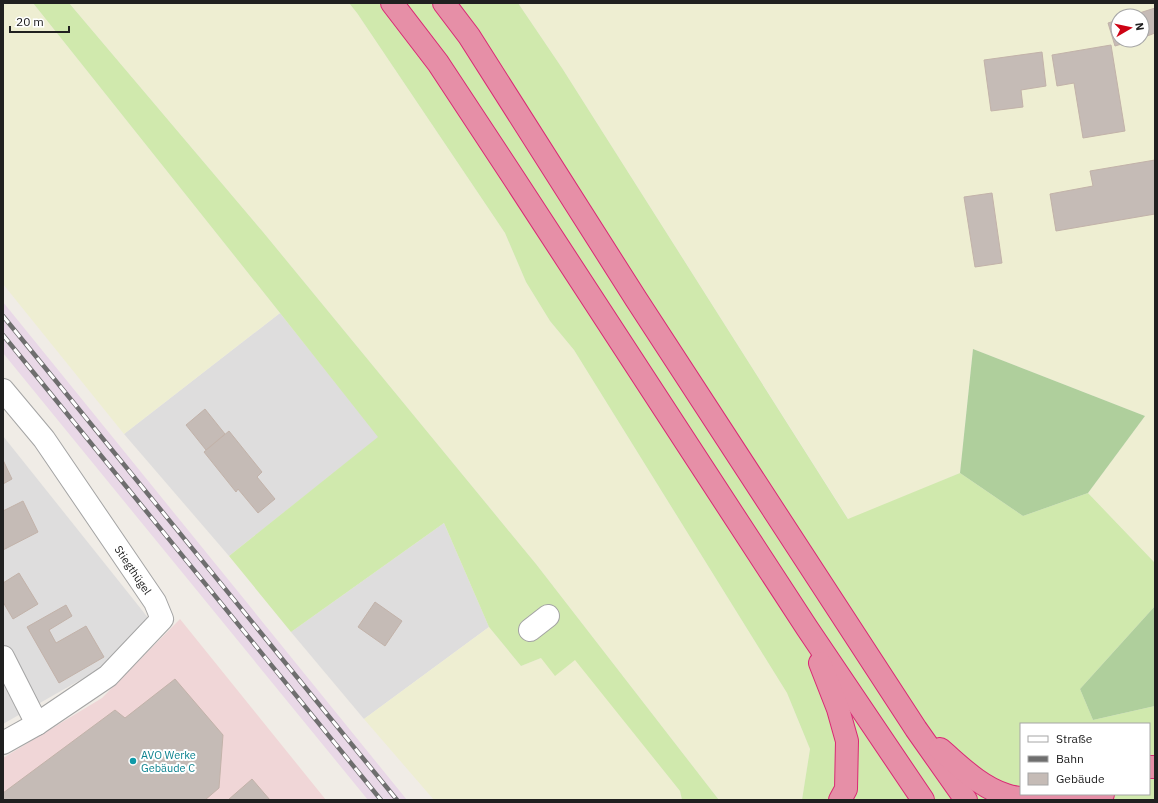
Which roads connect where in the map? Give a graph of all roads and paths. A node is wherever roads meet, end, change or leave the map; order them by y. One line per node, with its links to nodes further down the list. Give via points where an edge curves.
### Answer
1 (392, 3): 5 (highway, via 438,63)
2 (444, 3): 9 (highway, via 469,36)
3 (3, 390): 8 (street, Stiegthügel, via 44,439 155,602 162,619 108,676)
4 (548, 616): 6 (street)
5 (807, 628): 12 (highway, via 838,709 847,742 846,789); 13 (highway)
6 (530, 630)
7 (3, 657): 8 (street)
8 (37, 724): 10 (street, Stiegthügel)
9 (916, 729): 14 (highway); 15 (highway, via 984,785 1006,795)
10 (3, 743)
11 (1071, 795): 16 (highway)
12 (840, 800)
13 (923, 800)
14 (966, 800)
15 (1031, 800)
16 (1038, 800)

